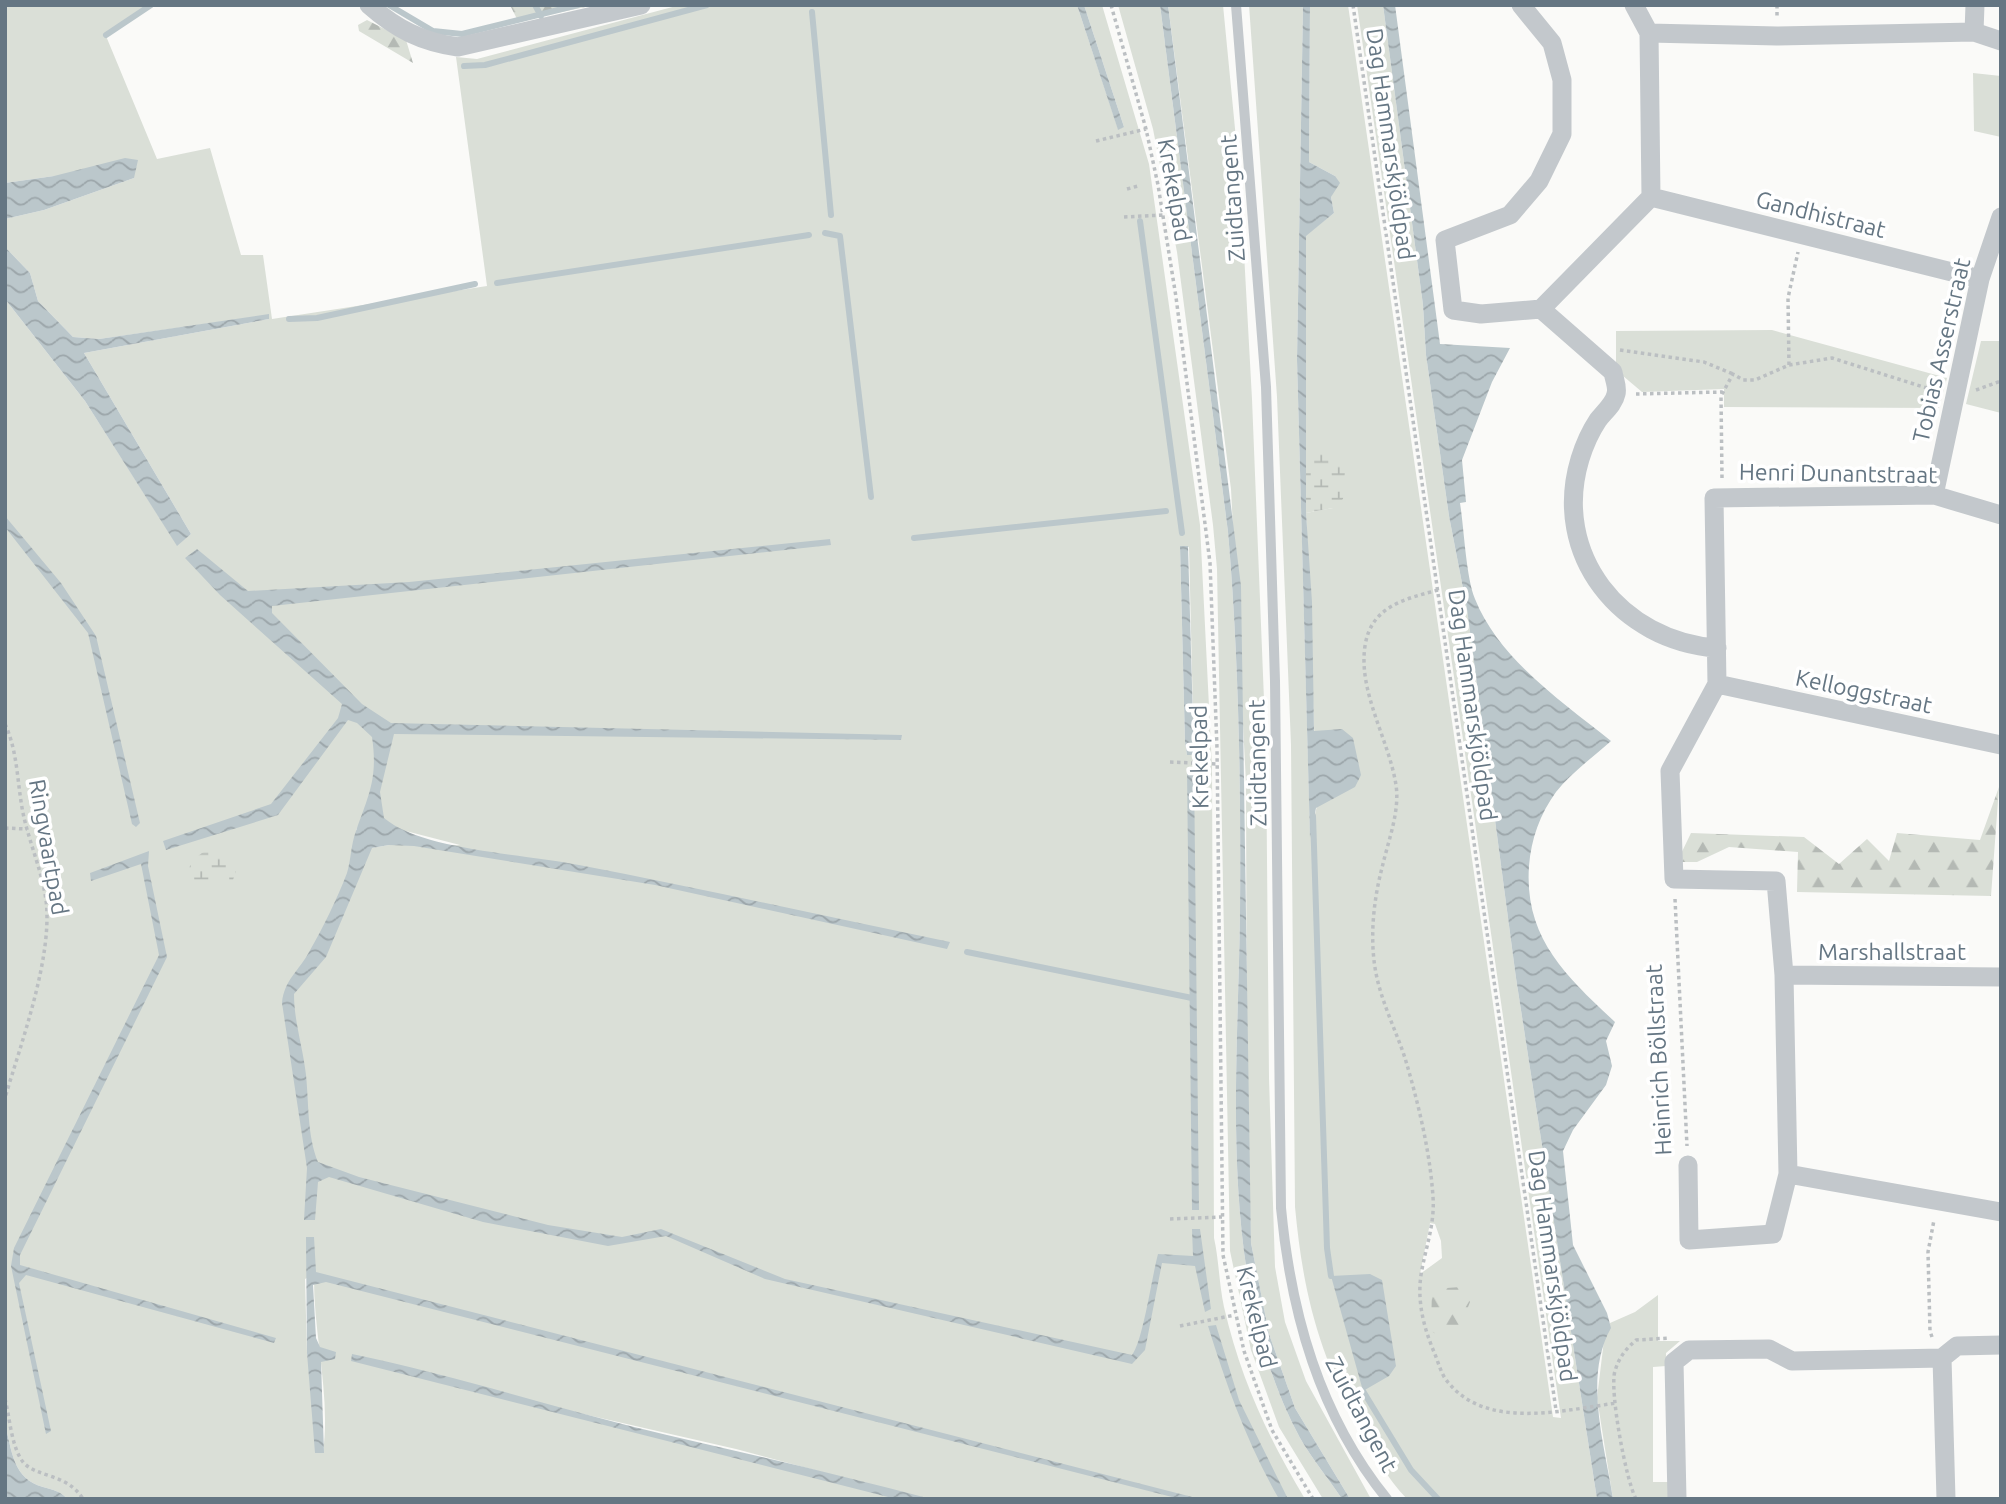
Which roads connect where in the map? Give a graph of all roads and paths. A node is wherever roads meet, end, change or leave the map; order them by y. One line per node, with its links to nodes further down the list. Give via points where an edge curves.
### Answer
1 (369, 5): 2 (street, via 405,32 458,47)
2 (641, 5)
3 (1111, 5): 12 (path, Krekelpad)
4 (1236, 5): 62 (lane, Zuidtangent, via 1266,387 1275,681 1281,1208 1287,1268 1315,1372 1358,1458)
5 (1353, 5): 33 (path, Dag Hammarskjöldpad)
6 (1521, 5): 22 (street, via 1552,43 1562,80 1562,134 1539,181 1510,215 1445,240 1453,310 1481,314)
7 (1634, 5): 10 (street)
8 (1975, 5): 9 (street)
9 (1974, 32): 10 (street); 11 (street)
10 (1649, 33): 16 (street)
11 (2001, 41)
12 (1146, 129): 13 (path); 17 (path, Krekelpad)
13 (1096, 141)
14 (1138, 186): 15 (path)
15 (1127, 189)
16 (1651, 197): 20 (street, Gandhistraat); 22 (street)
17 (1163, 215): 18 (path); 39 (path, Krekelpad, via 1210,563)
18 (1124, 217)
19 (2001, 217): 21 (street, Tobias Asserstraat)
20 (1802, 235): 21 (street, Gandhistraat); 24 (path, via 1788,298)
21 (1980, 279): 29 (street, Tobias Asserstraat)
22 (1541, 309): 23 (street)
23 (1591, 353): 25 (path, via 1608,348 1704,362); 28 (street, via 1613,373)
24 (1789, 365): 25 (path, via 1755,380); 29 (path, via 1832,359)
25 (1733, 374): 27 (path)
26 (2001, 381): 29 (path)
27 (1722, 391): 28 (path); 31 (path)
28 (1616, 393): 34 (street, via 1588,439 1575,479 1574,521 1586,561 1608,596 1639,624 1677,642)
29 (1955, 398): 30 (street, Tobias Asserstraat)
30 (1934, 495): 31 (street, Henri Dunantstraat); 32 (street, Henri Dunantstraat)
31 (1718, 497): 34 (street)
32 (2001, 515)
33 (1438, 590): 59 (path, Dag Hammarskjöldpad); 59 (path, via 1390,604 1378,616 1365,645 1368,686 1396,787 1394,823 1373,928 1377,978 1405,1059 1426,1145 1433,1198 1432,1229 1421,1277 1422,1324 1446,1381 1475,1405 1504,1412)
34 (1717, 648): 35 (street)
35 (1717, 684): 37 (street, Kelloggstraat); 42 (street, via 1670,771)
36 (5, 724): 41 (path, Ringvaartpad, via 15,750)
37 (2001, 745)
38 (1170, 762): 39 (path)
39 (1217, 764): 50 (path, Krekelpad)
40 (5, 828): 41 (path)
41 (27, 829): 45 (path, Ringvaartpad, via 46,901 46,940)
42 (1674, 879): 43 (street, via 1776,881); 46 (path, Heinrich Böllstraat)
43 (1784, 975): 44 (street, Marshallstraat); 47 (street)
44 (2001, 976)
45 (5, 1098)
46 (1688, 1165): 47 (street, Heinrich Böllstraat, via 1689,1240 1773,1234)
47 (1788, 1174): 48 (street)
48 (1938, 1201): 49 (street); 56 (path, via 1928,1252 1930,1331)
49 (2001, 1212)
50 (1222, 1217): 51 (path); 52 (path, Krekelpad, via 1223,1255)
51 (1170, 1219)
52 (1235, 1315): 53 (path); 61 (path, Krekelpad, via 1272,1430)
53 (1180, 1326)
54 (1683, 1344): 56 (street, via 1769,1349 1792,1362); 58 (path, via 1636,1340 1622,1354 1614,1374); 64 (street, via 1674,1362)
55 (2001, 1345): 56 (street, via 1957,1346)
56 (1942, 1358): 65 (street)
57 (5, 1399): 60 (path, via 23,1462 60,1478)
58 (1616, 1403): 59 (path); 63 (path, via 1623,1455)
59 (1556, 1410)
60 (83, 1499)
61 (1313, 1499)
62 (1387, 1499)
63 (1636, 1499)
64 (1677, 1499)
65 (1946, 1499)

